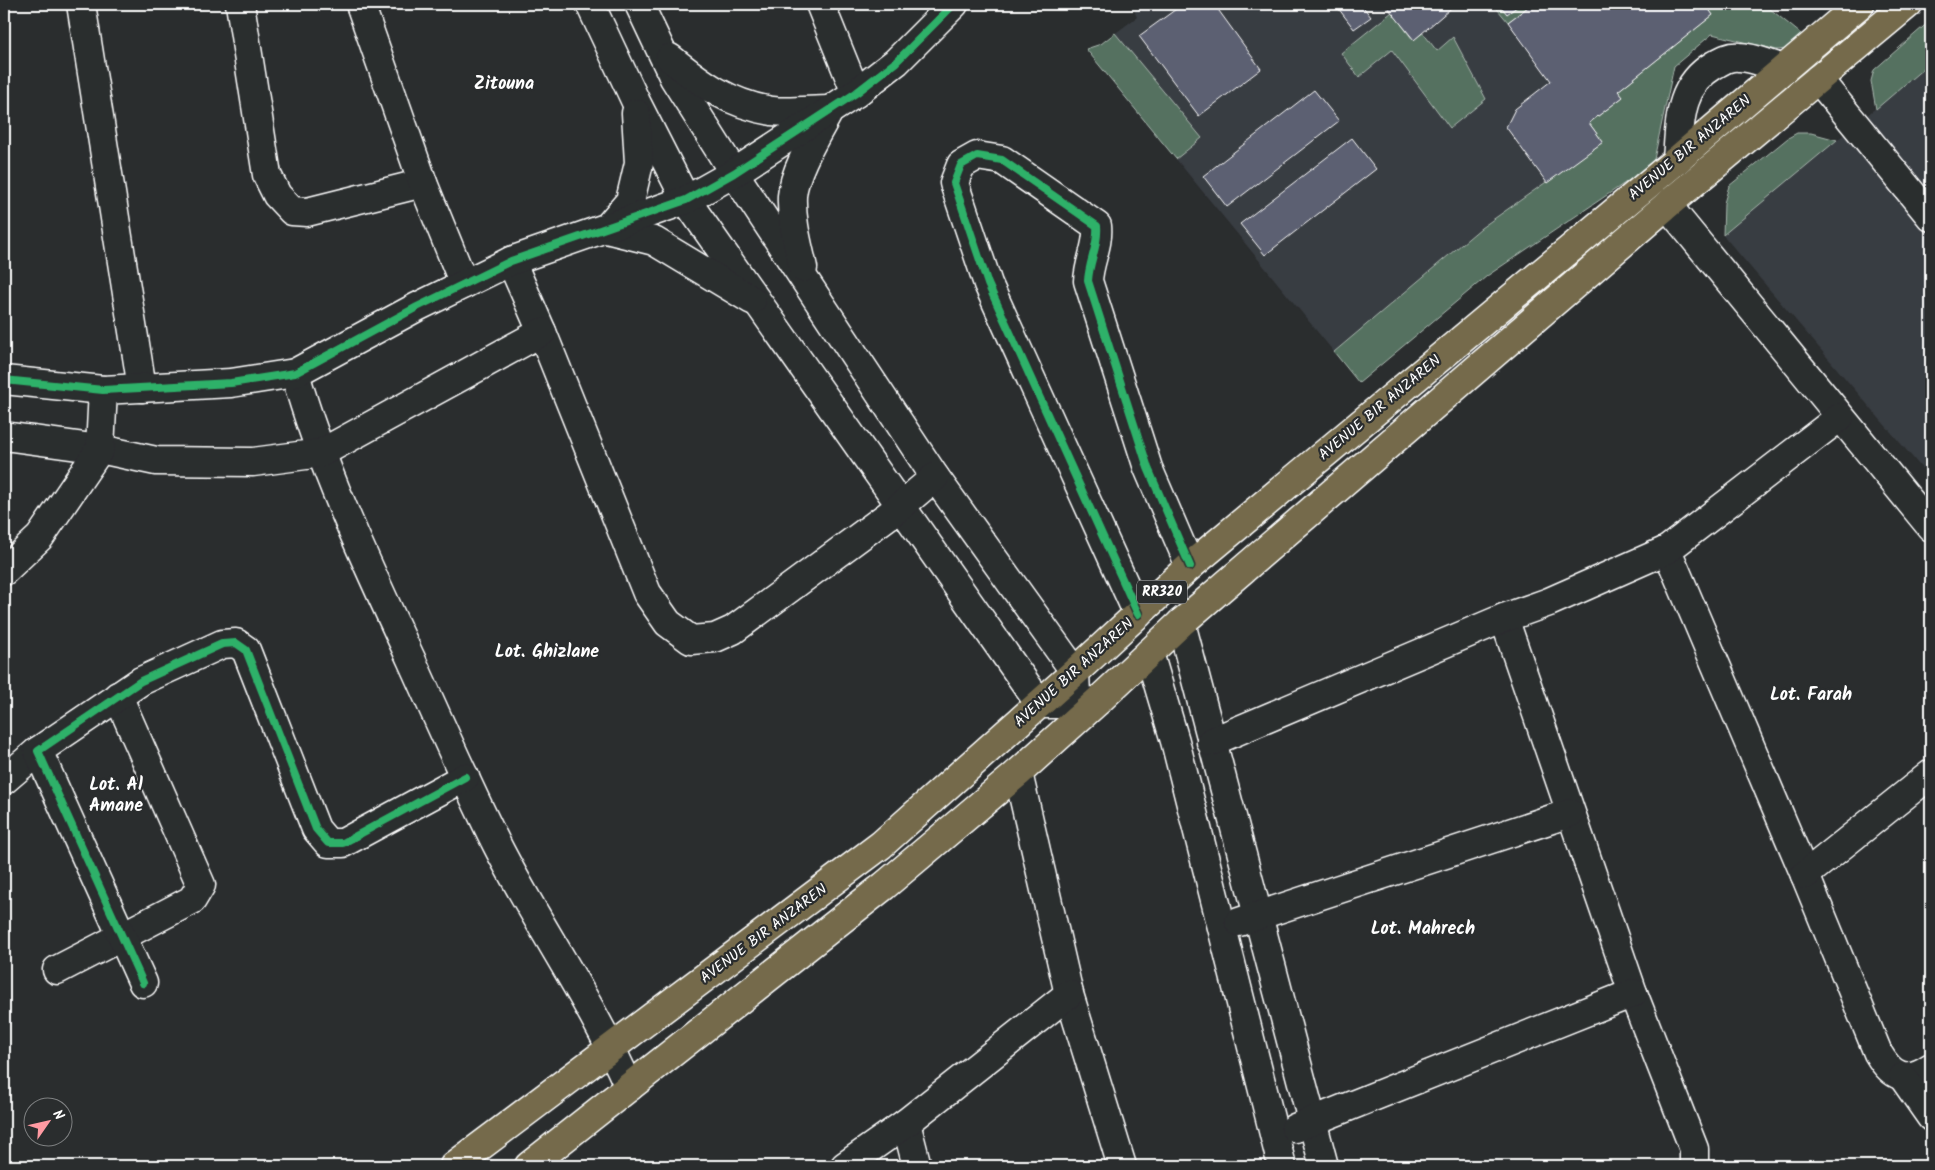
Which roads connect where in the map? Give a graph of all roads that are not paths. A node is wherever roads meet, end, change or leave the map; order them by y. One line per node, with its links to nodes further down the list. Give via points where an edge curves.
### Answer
1 (81, 4): 30 (street)
2 (240, 4): 18 (street, via 267,175 277,194 292,210 307,212)
3 (360, 4): 18 (street)
4 (590, 4): 14 (street)
5 (639, 4): 10 (street)
6 (820, 4): 13 (street)
7 (954, 4): 13 (street, via 896,62)
8 (1860, 4): 11 (highway, AVENUE BIR ANZAREN / RR320)
9 (1908, 4): 12 (highway, AVENUE BIR ANZAREN / RR320)
10 (661, 50): 15 (street, via 707,88 746,105 774,111); 17 (street, via 674,78)
11 (1784, 69): 16 (highway, AVENUE BIR ANZAREN / RR320); 16 (street, via 1742,57 1729,57 1703,72 1690,87 1682,106)
12 (1818, 79): 20 (highway, AVENUE BIR ANZAREN / RR320); 21 (street)
13 (856, 93): 15 (street)
14 (636, 102): 19 (street); 22 (street, via 639,163 630,201)
15 (830, 110): 17 (street); 24 (street, via 806,153 792,194 794,223)
16 (1677, 160): 40 (highway, AVENUE BIR ANZAREN / RR320)
17 (734, 173): 19 (street); 24 (street)
18 (423, 183): 25 (street)
19 (686, 200): 22 (street); 26 (street)
20 (1667, 205): 32 (street); 44 (highway, AVENUE BIR ANZAREN / RR320)
21 (1931, 217)
22 (606, 229): 23 (street); 26 (street, via 654,241)
23 (511, 261): 25 (street); 27 (street)
24 (806, 283): 36 (street)
25 (464, 284): 28 (street)
26 (762, 306): 37 (street)
27 (542, 332): 35 (street); 37 (street, via 647,592 668,623 692,640 715,638 733,630)
28 (295, 373): 30 (street, via 231,383); 35 (street)
29 (4, 380): 31 (street)
30 (142, 388): 31 (street)
31 (103, 390): 34 (street)
32 (1840, 417): 38 (street); 39 (street)
33 (4, 436): 34 (street)
34 (100, 449): 35 (street, via 156,461 253,462); 41 (street, via 40,537)
35 (321, 453): 54 (street)
36 (935, 477): 37 (street); 46 (street)
37 (901, 506): 49 (street)
38 (1931, 527)
39 (1667, 550): 43 (street, via 1549,602); 57 (street)
40 (1190, 566): 42 (highway, AVENUE BIR ANZAREN / RR320); 42 (street, via 1148,468 1088,281 1089,262 1098,238 1097,226 1002,160 977,156 961,165 954,183 988,284)
41 (4, 571)
42 (1138, 614): 46 (highway, AVENUE BIR ANZAREN / RR320)
43 (1504, 618): 50 (street); 56 (street)
44 (1181, 623): 45 (highway, AVENUE BIR ANZAREN / RR320); 50 (street)
45 (1149, 653): 48 (highway, AVENUE BIR ANZAREN / RR320); 59 (street)
46 (1075, 672): 48 (street); 49 (highway, AVENUE BIR ANZAREN / RR320)
47 (118, 696): 51 (street); 54 (street, via 141,681 222,644 236,643 246,650 316,829 328,843 343,843); 60 (street, via 201,885 192,900)
48 (1087, 702): 49 (street); 52 (highway, AVENUE BIR ANZAREN / RR320, via 1067,730)
49 (1040, 704): 65 (highway, AVENUE BIR ANZAREN / RR320, via 881,845)
50 (1212, 742): 58 (street)
51 (38, 751): 55 (street); 60 (street)
52 (1018, 773): 63 (street); 68 (highway, AVENUE BIR ANZAREN / RR320, via 884,886)
53 (1931, 774): 57 (street)
54 (465, 777): 65 (street, via 496,844)
55 (4, 780)
56 (1570, 813): 58 (street); 64 (street)
57 (1805, 875): 67 (street, via 1878,1053 1887,1069)
58 (1256, 916): 59 (street); 70 (street)
59 (1222, 927): 72 (street)
60 (123, 936): 61 (street); 62 (street)
61 (57, 970)
62 (143, 983)
63 (1069, 994): 71 (street); 77 (street)
64 (1633, 994): 70 (street); 80 (street, via 1694,1149)
65 (612, 1048): 68 (street); 73 (highway, AVENUE BIR ANZAREN / RR320)
66 (1931, 1067): 67 (street, via 1921,1074)
67 (1903, 1077): 69 (street)
68 (629, 1087): 74 (highway, AVENUE BIR ANZAREN / RR320)
69 (1931, 1117)
70 (1311, 1122): 72 (street); 79 (street)
71 (906, 1123): 75 (street); 76 (street)
72 (1275, 1135): 78 (street)
73 (456, 1165)
74 (529, 1166)
75 (845, 1166)
76 (917, 1166)
77 (1122, 1166)
78 (1282, 1166)
79 (1324, 1166)
80 (1694, 1166)

